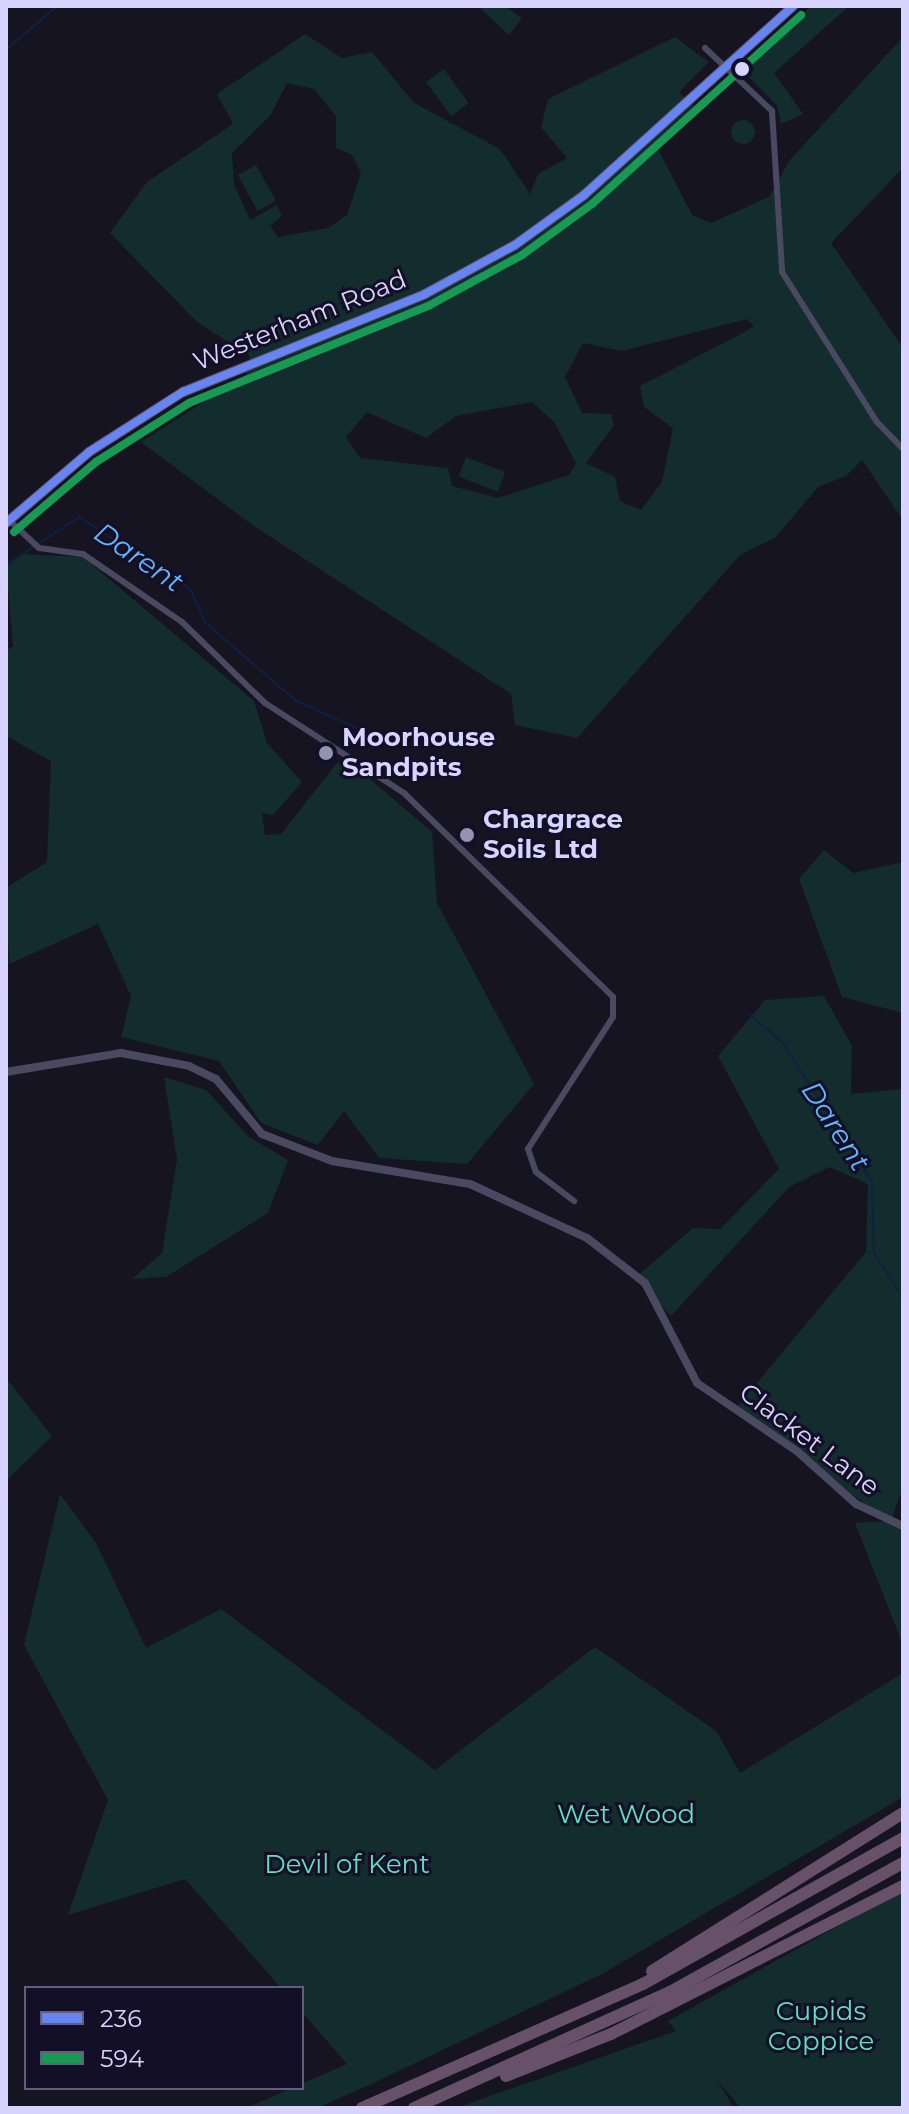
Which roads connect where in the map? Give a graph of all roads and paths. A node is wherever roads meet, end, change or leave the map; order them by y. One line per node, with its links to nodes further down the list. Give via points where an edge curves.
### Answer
1 (793, 6): 3 (main road, Westerham Road)
2 (705, 48): 3 (street)
3 (724, 69): 4 (street, via 766,101 777,128 784,278); 5 (main road, Westerham Road, via 515,245 418,297 183,392 89,452)
4 (903, 449)
5 (8, 521): 7 (street, via 39,548 83,554 182,622 265,703 404,793 613,997 613,1017 528,1149 536,1172)
6 (6, 1072): 8 (street, Clacket Lane, via 121,1053 189,1066 216,1079 262,1134 332,1161 461,1181 574,1231 640,1277 697,1383 798,1452 856,1504)
7 (574, 1201)
8 (903, 1526)
9 (903, 1813): 13 (highway)
10 (903, 1838): 13 (highway)
11 (903, 1863): 14 (highway, via 682,1986)
12 (903, 1886): 14 (highway, via 569,2053)
13 (606, 2002): 15 (highway)
14 (471, 2084): 16 (highway)
15 (362, 2108)
16 (414, 2108)

